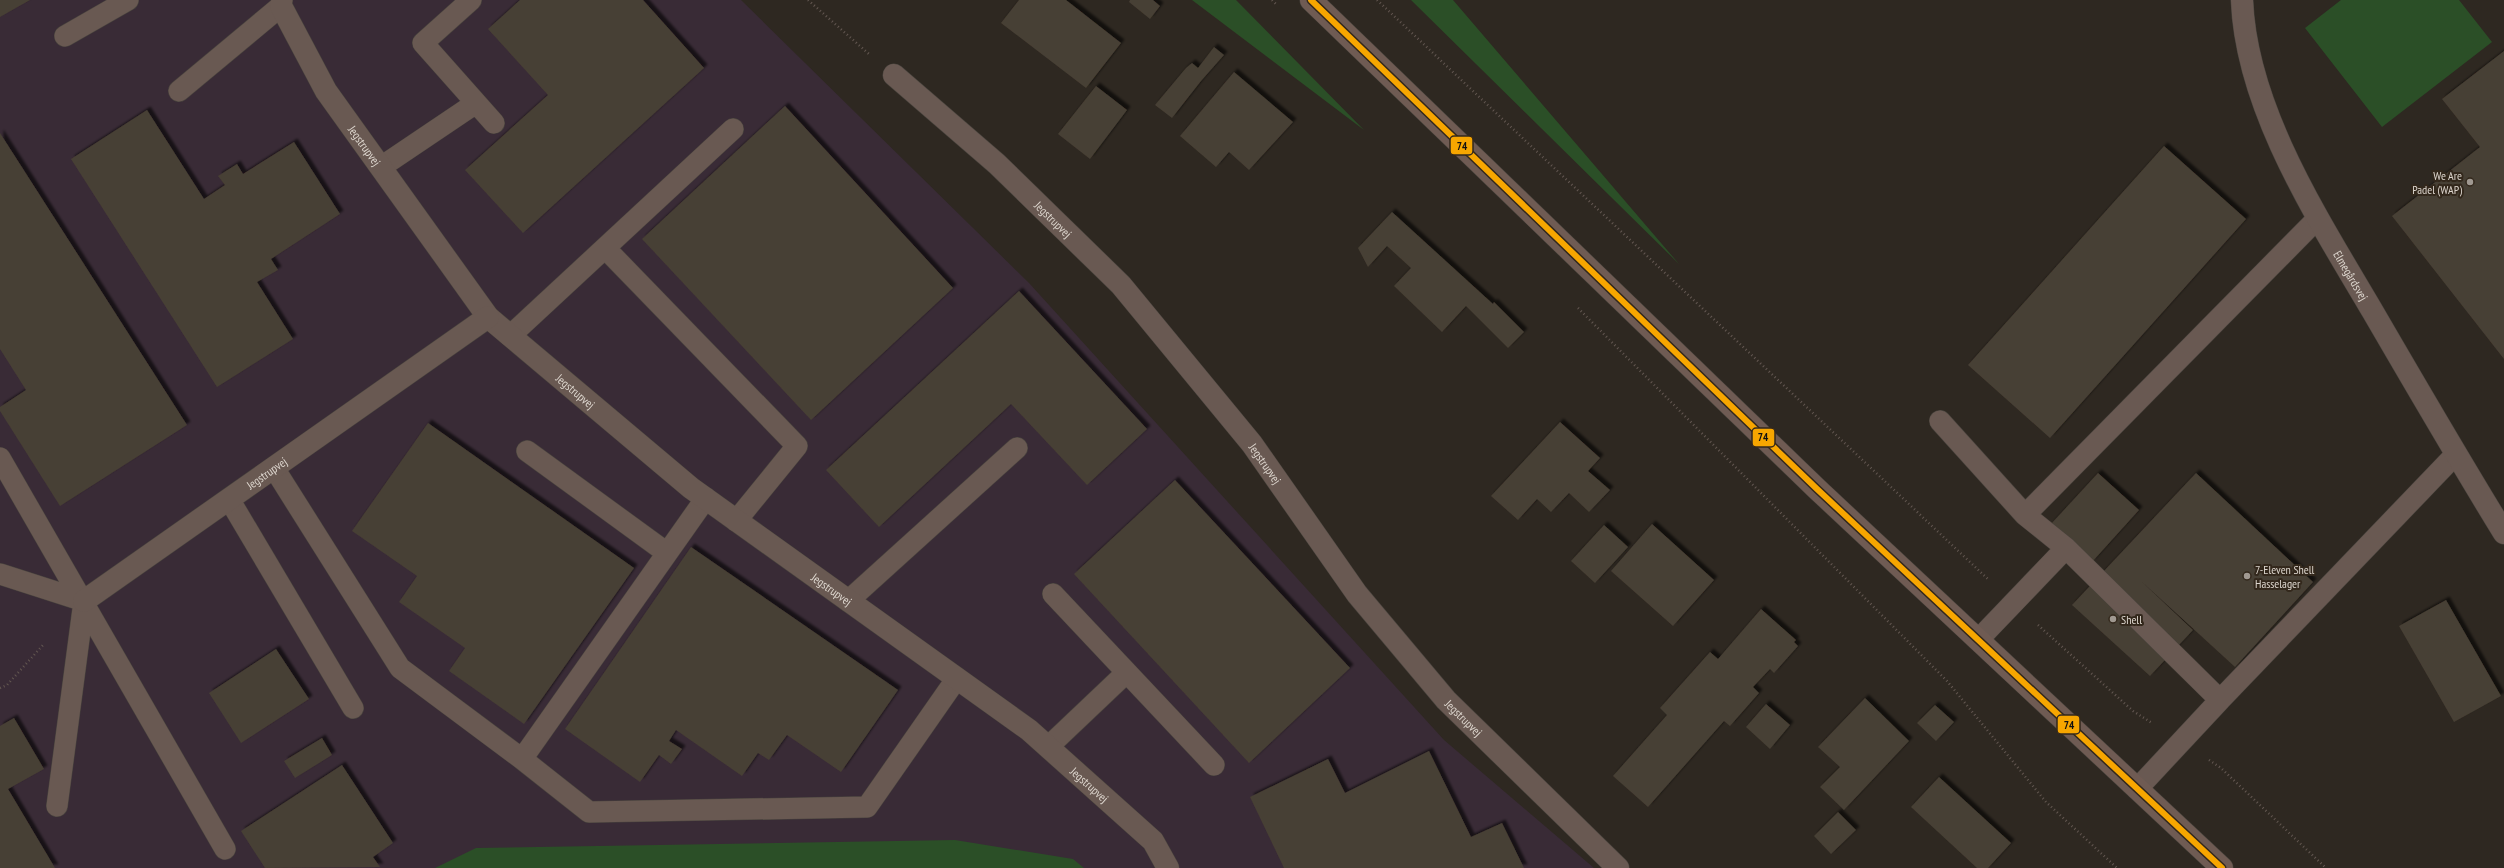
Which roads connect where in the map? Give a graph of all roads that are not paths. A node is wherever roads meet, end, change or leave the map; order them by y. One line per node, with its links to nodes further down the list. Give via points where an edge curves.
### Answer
1 (128, 0): 6 (lane)
2 (471, 0): 9 (lane, via 423,43)
3 (1311, 0): 34 (main road, via 1817,489)
4 (2242, 0): 13 (street, Elmegårdsvej, via 2246,44 2258,89 2278,137)
5 (280, 2): 8 (lane); 12 (street, Jegstrupvej, via 326,91)
6 (64, 36)
7 (894, 75): 46 (street, Jegstrupvej, via 997,164 1121,285 1252,444 1357,594 1446,700 1536,791)
8 (180, 91)
9 (476, 103): 10 (lane); 12 (lane)
10 (494, 123)
11 (733, 129): 14 (lane)
12 (381, 167): 15 (street, Jegstrupvej)
13 (2318, 218): 20 (street, Elmegårdsvej); 25 (lane)
14 (605, 248): 16 (lane); 26 (lane, via 797,446)
15 (488, 317): 16 (street, Jegstrupvej); 22 (street, Jegstrupvej)
16 (510, 336): 23 (street, Jegstrupvej)
17 (1940, 421): 25 (lane)
18 (1017, 448): 33 (lane)
19 (528, 450): 29 (lane)
20 (2456, 454): 27 (street, Elmegårdsvej); 37 (lane)
21 (0, 458): 32 (lane)
22 (274, 468): 24 (street, Jegstrupvej); 40 (lane, via 400,668)
23 (706, 498): 26 (street, Jegstrupvej); 29 (lane)
24 (229, 499): 32 (street, Jegstrupvej); 38 (lane)
25 (2025, 515): 28 (lane)
26 (736, 521): 33 (street, Jegstrupvej)
27 (2504, 533)
28 (2066, 548): 34 (lane); 37 (lane)
29 (667, 553): 40 (lane)
30 (0, 574): 32 (lane)
31 (1053, 594): 35 (lane)
32 (84, 601): 43 (lane); 44 (lane)
33 (848, 601): 36 (street, Jegstrupvej)
34 (1978, 640): 42 (main road)
35 (1126, 673): 39 (lane); 41 (lane)
36 (957, 678): 39 (street, Jegstrupvej, via 1029,730); 40 (lane, via 867,807 589,812)
37 (2220, 700): 42 (lane)
38 (353, 708)
39 (1048, 747): 45 (street, Jegstrupvej, via 1153,842)
40 (522, 759)
41 (1214, 766)
42 (2137, 789): 47 (main road)
43 (57, 806)
44 (224, 849)
45 (1168, 868)
46 (1618, 868)
47 (2222, 868)

